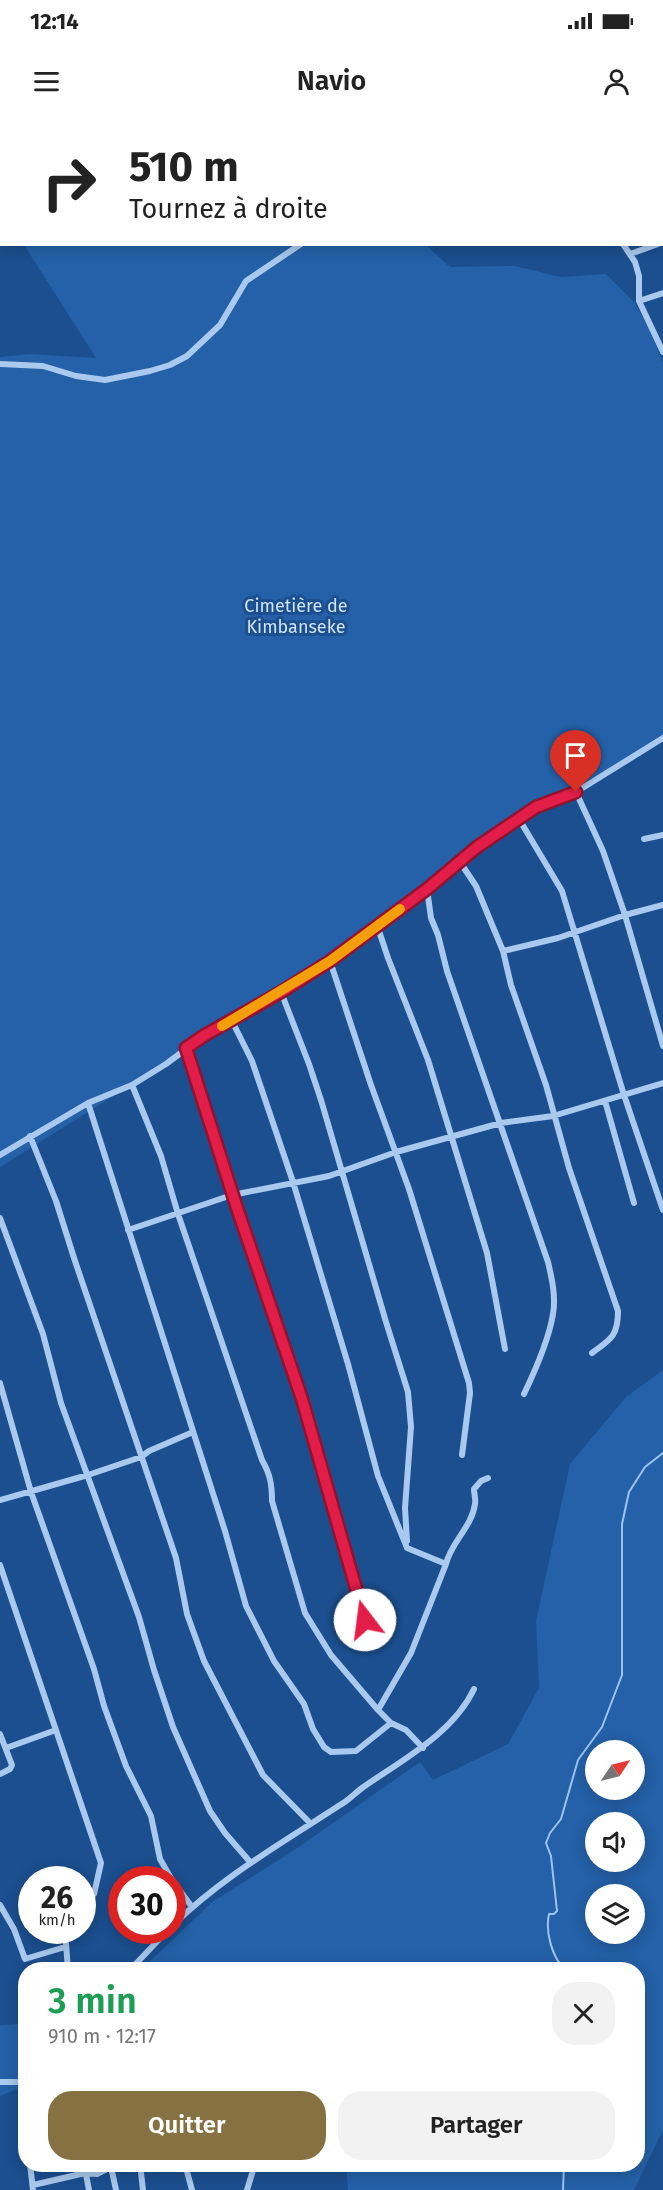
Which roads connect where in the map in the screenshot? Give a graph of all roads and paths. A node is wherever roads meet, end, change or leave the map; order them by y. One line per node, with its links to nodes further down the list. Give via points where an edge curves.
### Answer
1 (298, 246): 8 (street, via 246,281 220,325 187,356 170,365 105,380 43,366)
2 (624, 246): 4 (street)
3 (655, 246): 4 (street)
4 (630, 254): 6 (street, via 639,276)
5 (663, 293): 6 (street)
6 (639, 301): 7 (street)
7 (663, 352)
8 (0, 364)
9 (663, 738): 10 (street)
10 (576, 792): 11 (street, via 536,807); 17 (street, via 603,851)
11 (519, 819): 14 (street); 19 (street, via 562,891)
12 (663, 835): 13 (street)
13 (644, 839)
14 (460, 862): 15 (street); 20 (street, via 476,886)
15 (427, 889): 18 (street); 32 (street, via 447,971)
16 (663, 904): 17 (street)
17 (625, 915): 19 (street); 24 (street)
18 (377, 925): 21 (street); 34 (street, via 428,1060)
19 (575, 933): 20 (street); 28 (street)
20 (502, 951): 31 (street)
21 (330, 961): 22 (street); 35 (street)
22 (281, 992): 23 (street); 37 (street, via 309,1064)
23 (232, 1021): 25 (street); 38 (street, via 252,1061)
24 (663, 1046)
25 (186, 1048): 27 (street); 39 (street)
26 (663, 1083): 28 (street)
27 (132, 1084): 30 (street); 42 (street, via 161,1156)
28 (624, 1095): 29 (street); 41 (street)
29 (605, 1101): 31 (street); 40 (street)
30 (88, 1103): 33 (street); 44 (street)
31 (553, 1116): 32 (street); 46 (street, via 618,1311 613,1338)
32 (501, 1123): 34 (street); 48 (street, via 553,1285 553,1313)
33 (30, 1136): 36 (street); 51 (street, via 56,1201)
34 (451, 1137): 35 (street); 45 (street, via 487,1253)
35 (396, 1152): 37 (street); 50 (street, via 470,1383)
36 (0, 1155)
37 (342, 1172): 38 (street); 56 (street, via 408,1392 411,1427 405,1508)
38 (293, 1182): 39 (street); 56 (street, via 378,1476)
39 (232, 1195): 42 (street); 59 (street, via 304,1409)
40 (634, 1203)
41 (663, 1210)
42 (178, 1214): 44 (street); 61 (street, via 269,1473 272,1501 305,1613 331,1655)
43 (0, 1218): 52 (street, via 43,1334 61,1403)
44 (128, 1230): 49 (street)
45 (505, 1349)
46 (592, 1353)
47 (0, 1383): 54 (street)
48 (524, 1394)
49 (193, 1432): 51 (street); 62 (street, via 246,1606 274,1661 304,1704 312,1729 324,1747 330,1752 356,1751)
50 (462, 1455)
51 (141, 1457): 52 (street); 68 (street, via 176,1558 187,1614 204,1661 263,1775)
52 (88, 1475): 54 (street); 69 (street, via 173,1727 210,1810)
53 (488, 1479): 57 (street, via 474,1489 475,1504 448,1552)
54 (31, 1492): 55 (street); 70 (street, via 126,1766 151,1816)
55 (0, 1500)
56 (407, 1548): 57 (street)
57 (446, 1564): 61 (street, via 411,1653)
58 (0, 1565): 63 (street)
59 (365, 1620)
60 (474, 1689): 66 (street, via 465,1704)
61 (378, 1710): 62 (street)
62 (391, 1723): 66 (street, via 406,1730)
63 (56, 1730): 65 (street); 71 (street, via 101,1863)
64 (0, 1734): 65 (street)
65 (6, 1748): 67 (street, via 12,1766)
66 (423, 1748): 68 (street)
67 (0, 1774)
68 (310, 1823): 69 (street)
69 (250, 1863): 74 (street)
70 (164, 1866)
71 (96, 1885)
72 (186, 1899): 74 (street)
73 (0, 1905): 77 (street, via 25,1959)
74 (192, 1907): 75 (street)
75 (186, 1913)
76 (155, 1944): 79 (street)
77 (65, 1947): 78 (street)
78 (68, 1962)
79 (138, 1962)
80 (0, 2082): 81 (street)
81 (18, 2082)
82 (31, 2172): 89 (street)
83 (101, 2172): 88 (street)
84 (112, 2172): 91 (street)
85 (141, 2172): 92 (street)
86 (187, 2172): 93 (street)
87 (253, 2172): 94 (street)
88 (85, 2173): 89 (street); 90 (street)
89 (33, 2188)
90 (88, 2190)
91 (116, 2190)
92 (143, 2190)
93 (192, 2190)
94 (247, 2190)

